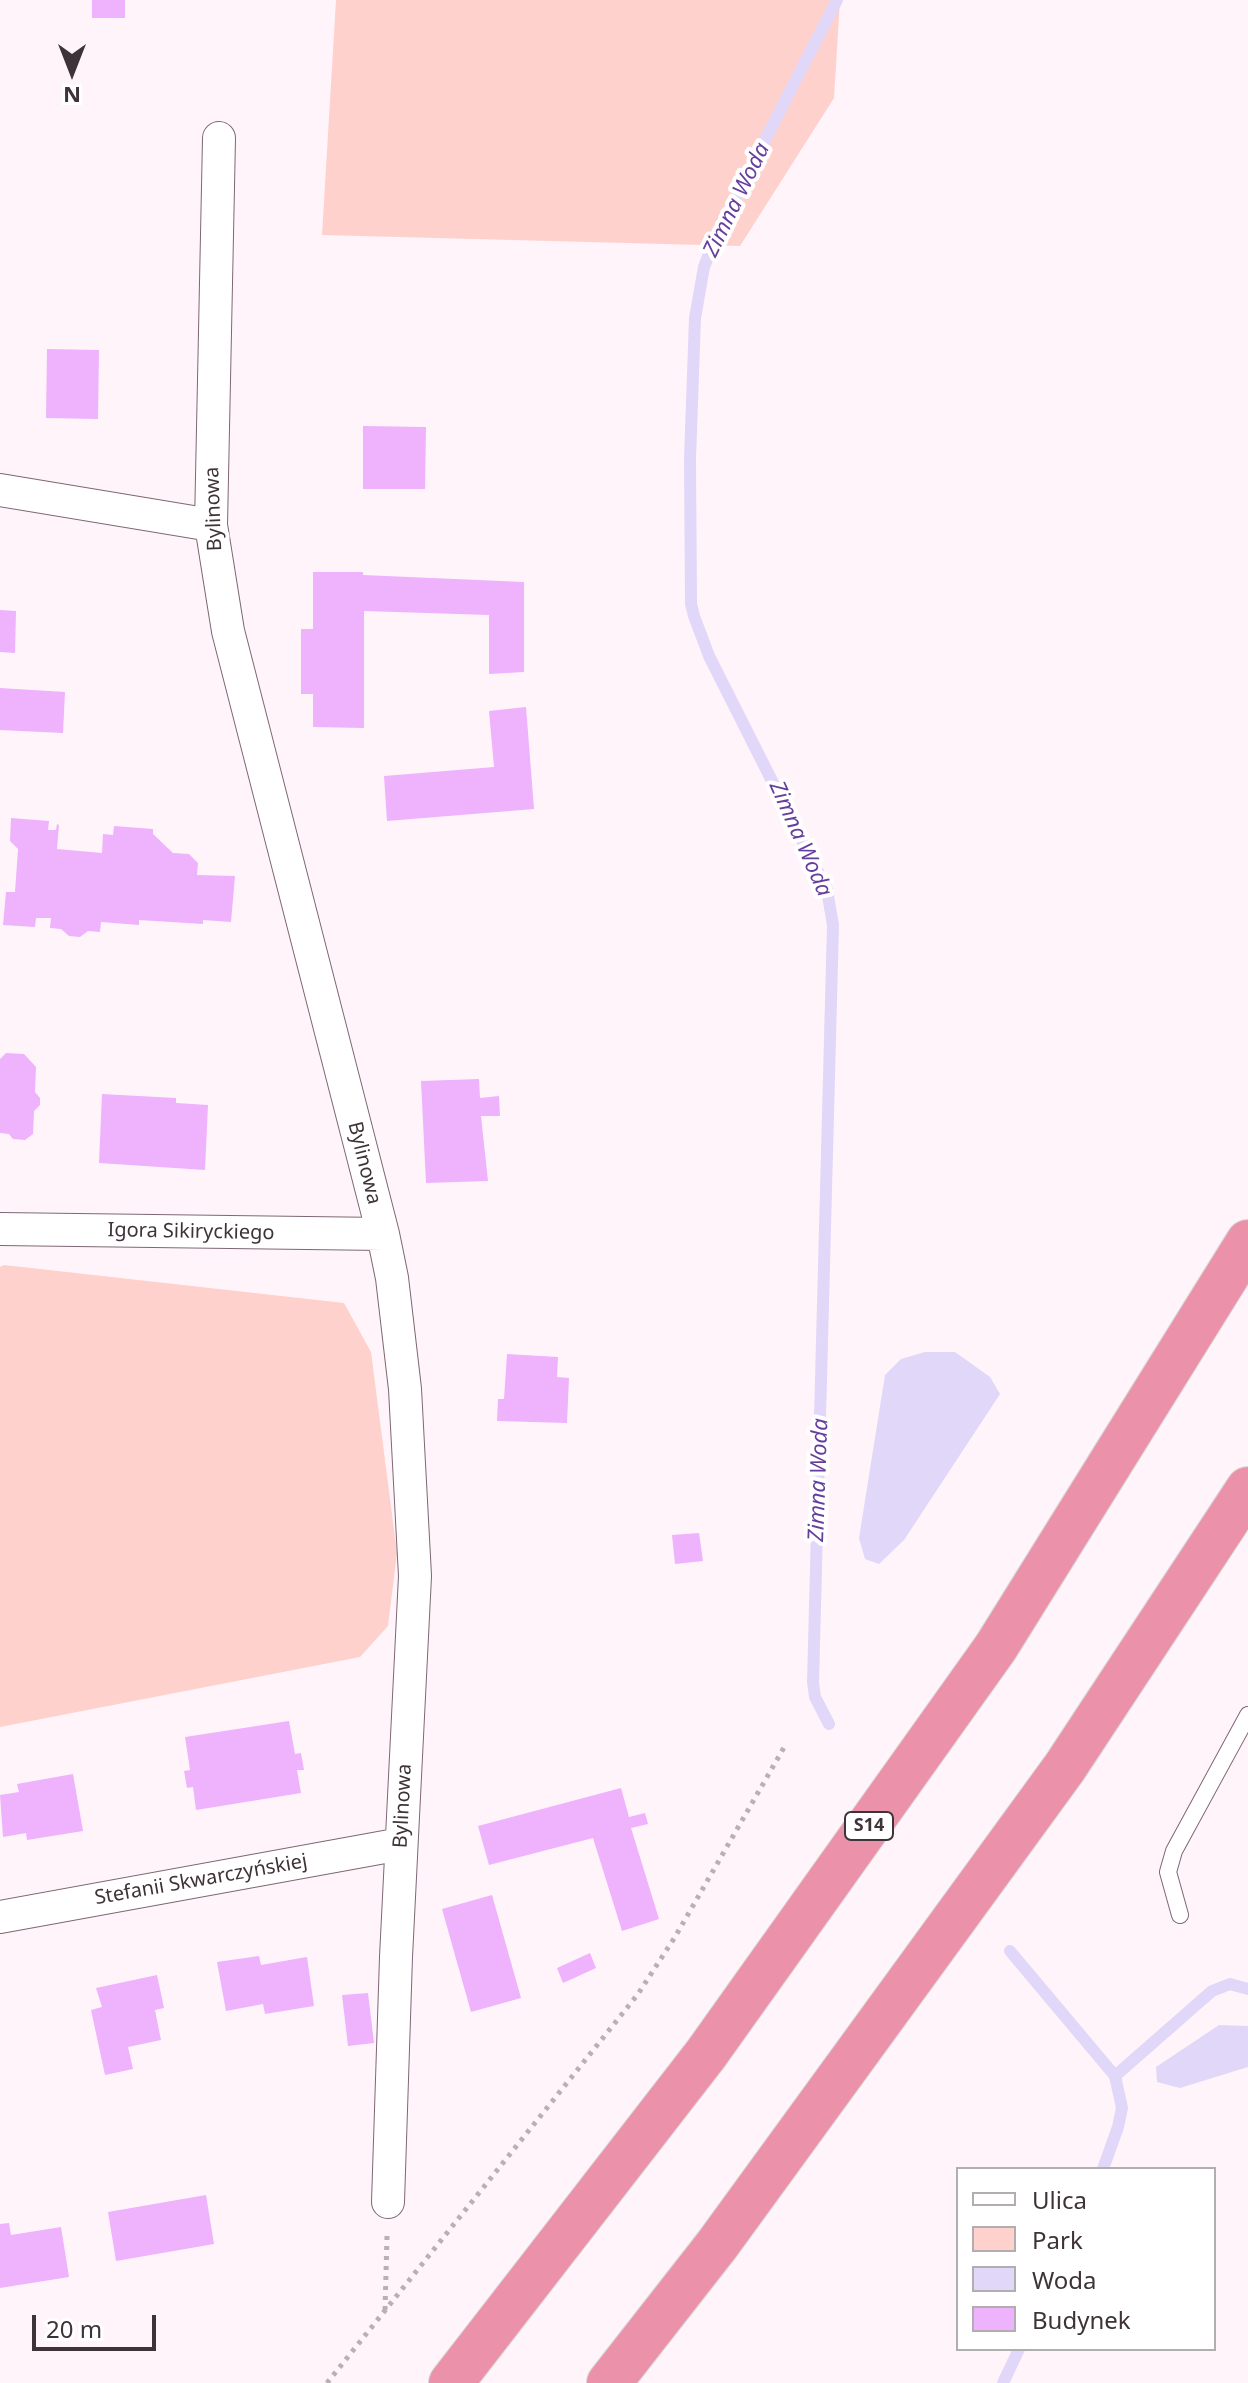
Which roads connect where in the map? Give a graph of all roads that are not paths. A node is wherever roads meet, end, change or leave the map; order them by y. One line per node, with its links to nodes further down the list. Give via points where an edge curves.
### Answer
1 (219, 138): 3 (street, Bylinowa)
2 (0, 490): 3 (street)
3 (211, 525): 5 (street, Bylinowa, via 228,631)
4 (0, 1229): 5 (street, Igora Sikiryckiego)
5 (383, 1234): 9 (street, Bylinowa, via 405,1389 415,1576)
6 (1248, 1242): 13 (highway, S14, via 996,1647 706,2054)
7 (1248, 1489): 14 (highway, via 1065,1767 717,2245)
8 (1248, 1715): 10 (lane, via 1174,1851 1168,1872)
9 (401, 1844): 11 (street, Stefanii Skwarczyńskiej); 12 (street, Bylinowa)
10 (1180, 1915)
11 (0, 1917)
12 (388, 2202)
13 (451, 2383)
14 (609, 2383)

